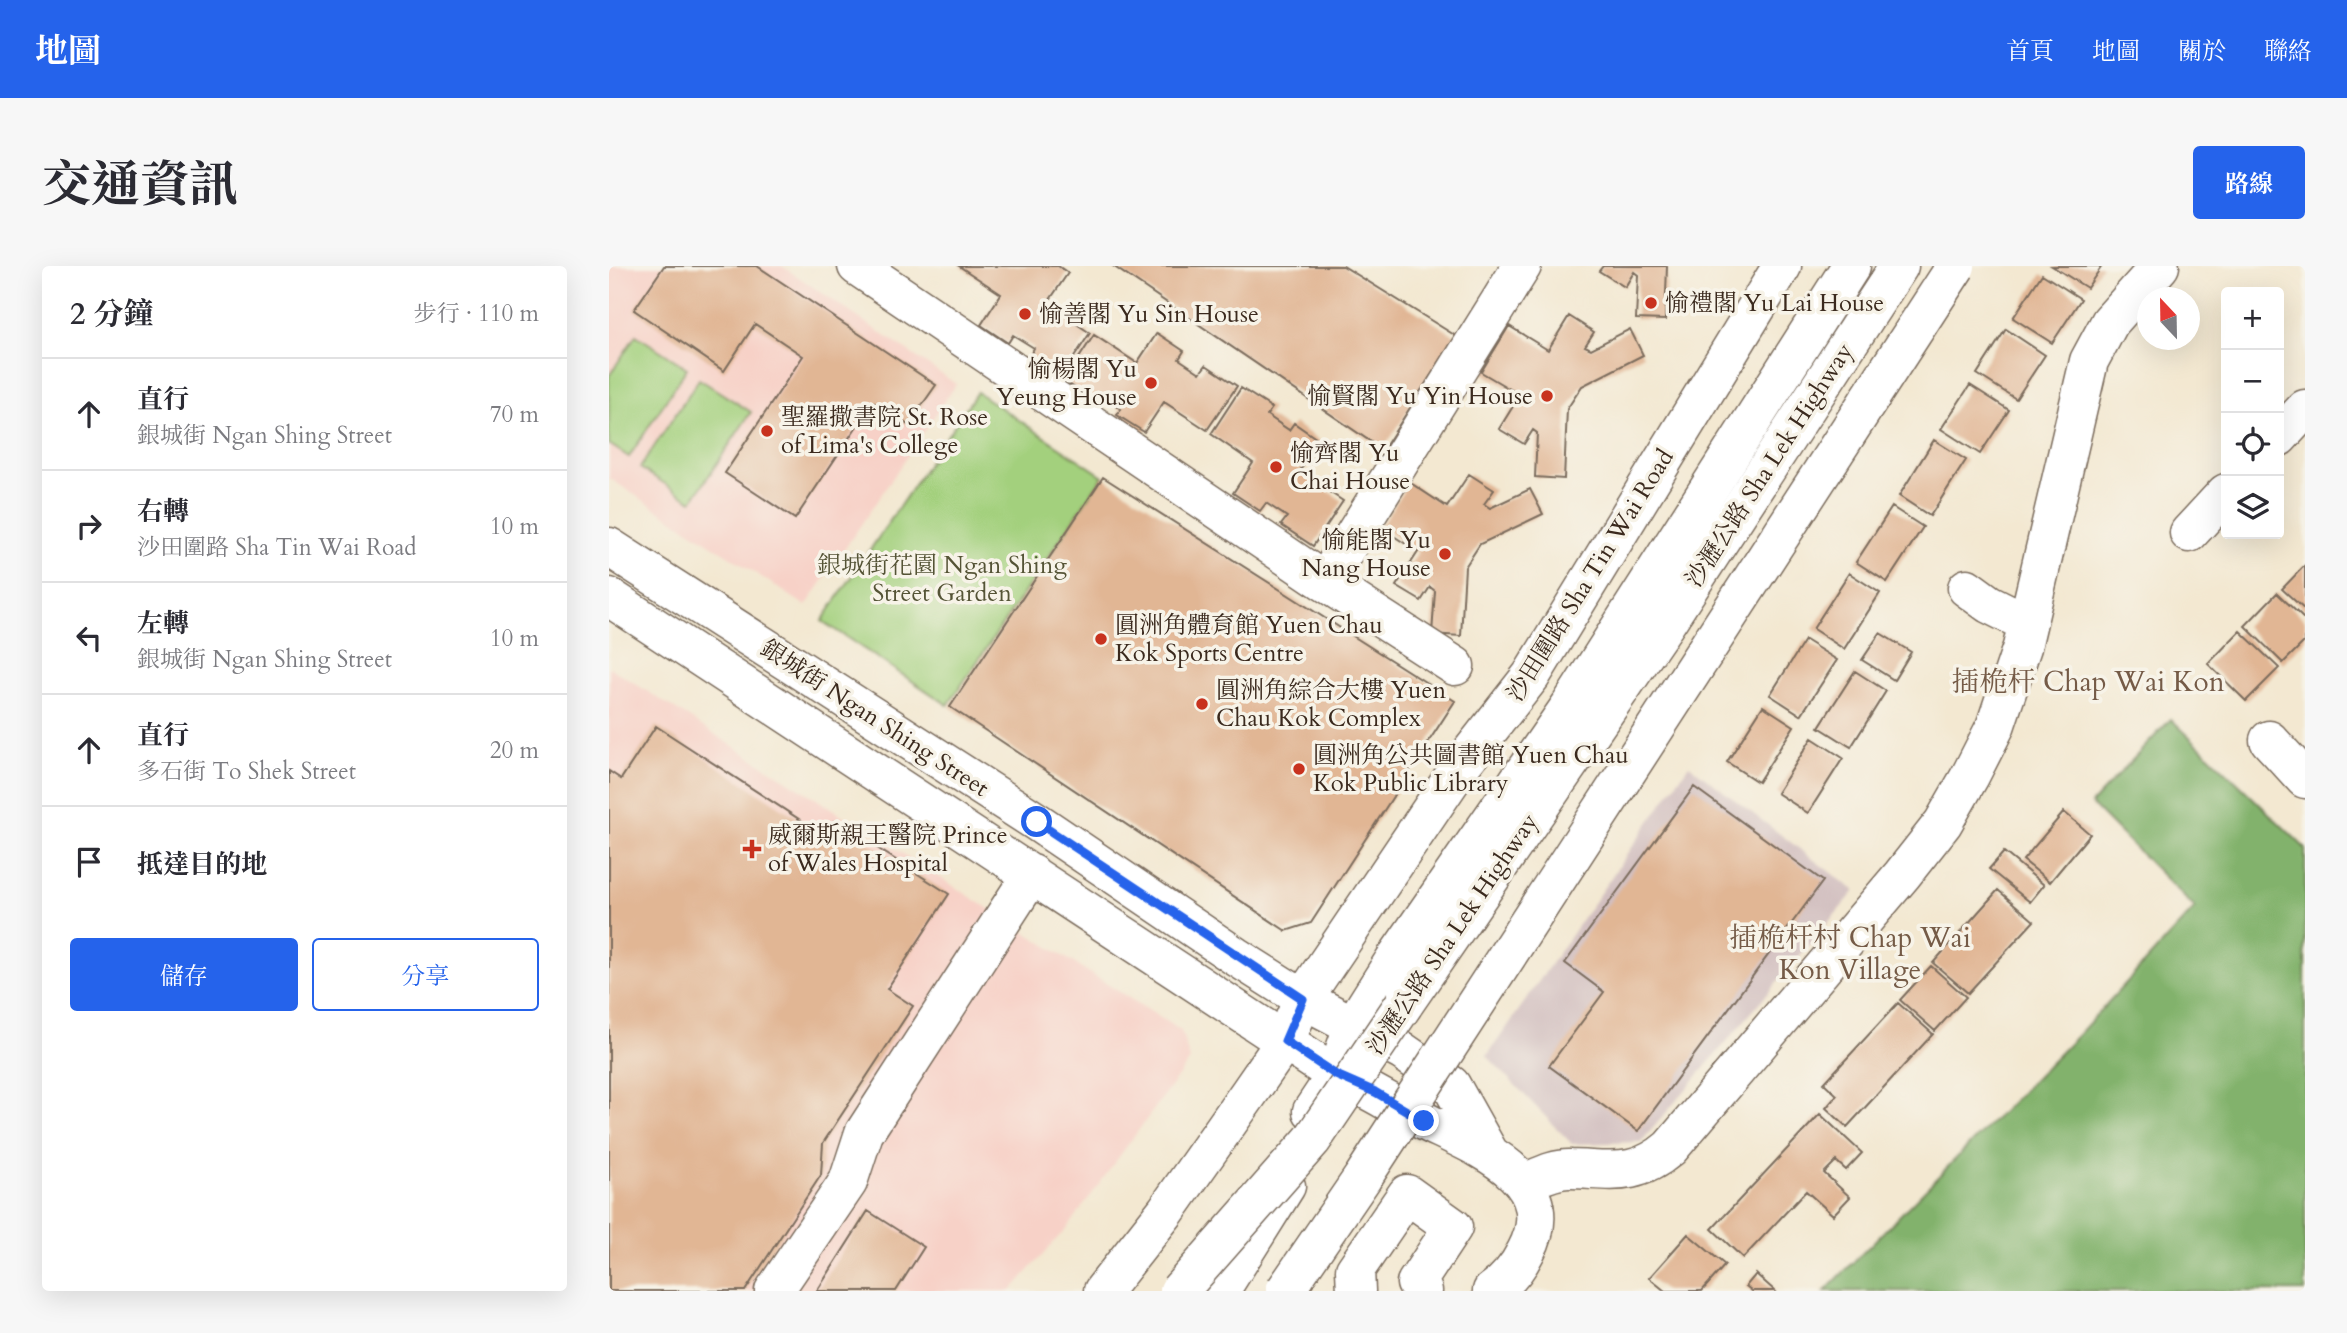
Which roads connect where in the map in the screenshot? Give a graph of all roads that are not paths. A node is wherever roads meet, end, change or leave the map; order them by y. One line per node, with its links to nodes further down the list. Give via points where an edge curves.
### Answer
1 (857, 266): 13 (main road)
2 (1522, 266): 13 (main road, via 1472,346 1437,384)
3 (1781, 266): 21 (main road, 沙田圍路 Sha Tin Wai Road, via 1531,676 1462,764)
4 (1851, 266): 22 (main road, 沙田圍路 Sha Tin Wai Road, via 1570,706)
5 (1899, 266): 25 (main road, 沙瀝公路 Sha Lek Highway, bridge, via 1664,626)
6 (1956, 266): 34 (main road, 沙瀝公路 Sha Lek Highway, bridge)
7 (2161, 266): 16 (main road, via 2111,322 2089,360)
8 (2305, 409): 9 (main road)
9 (2284, 432)
10 (2221, 498): 11 (main road)
11 (2189, 533)
12 (609, 547): 21 (main road, 銀城街 Ngan Shing Street)
13 (1325, 582): 17 (main road)
14 (1967, 588): 16 (main road)
15 (609, 597): 20 (main road, 銀城街 Ngan Shing Street)
16 (2027, 623): 27 (main road, via 1995,727 1943,822 1677,1141 1640,1167 1604,1173 1570,1168)
17 (1455, 666)
18 (2269, 740): 19 (main road)
19 (2305, 779)
20 (1032, 874): 23 (main road, 銀城街 Ngan Shing Street); 29 (main road, via 864,1133 848,1182)
21 (1303, 999): 22 (main road, 銀城街 Ngan Shing Street); 23 (main road, 沙田圍路 Sha Tin Wai Road)
22 (1354, 1024): 24 (main road, 沙田圍路 Sha Tin Wai Road); 26 (main road, 銀城街 Ngan Shing Street, via 1451,1085)
23 (1285, 1041): 24 (main road, 銀城街 Ngan Shing Street); 30 (main road, 沙田圍路 Sha Tin Wai Road, via 1173,1202)
24 (1336, 1075): 26 (main road, 銀城街 Ngan Shing Street); 32 (main road, 沙田圍路 Sha Tin Wai Road)
25 (1312, 1140): 31 (main road, bridge); 33 (main road, 沙瀝公路 Sha Lek Highway, bridge)
26 (1488, 1151): 27 (main road)
27 (1524, 1183): 36 (main road, via 1537,1210 1534,1235 1515,1268)
28 (1414, 1288): 35 (main road, via 1453,1227 1407,1194 1355,1270)
29 (774, 1291)
30 (1103, 1291)
31 (1179, 1291)
32 (1187, 1291)
33 (1220, 1291)
34 (1285, 1291)
35 (1356, 1291)
36 (1492, 1291)

